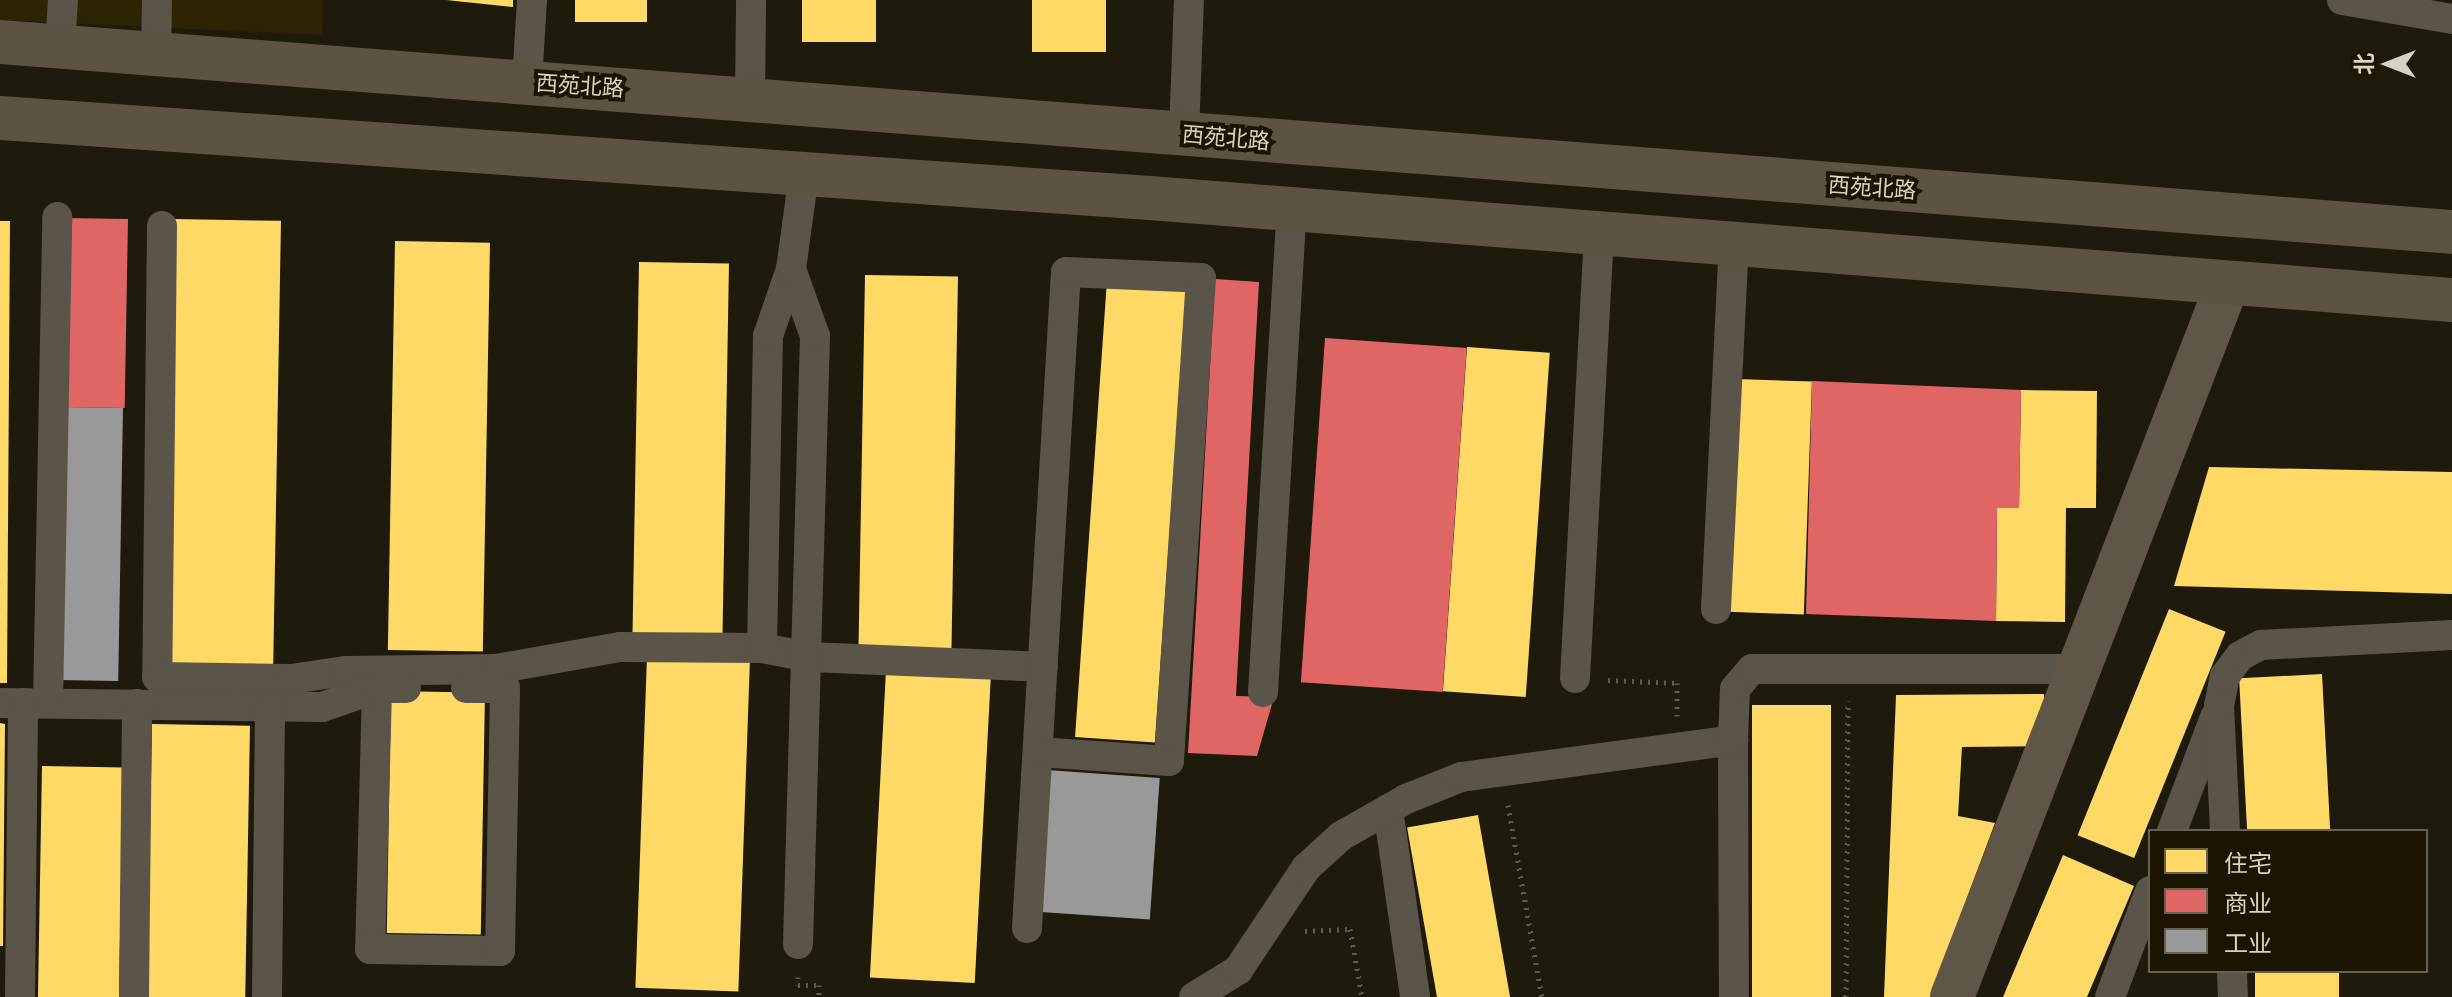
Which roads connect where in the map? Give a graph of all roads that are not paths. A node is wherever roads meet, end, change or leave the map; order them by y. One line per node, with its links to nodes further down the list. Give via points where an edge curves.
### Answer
1 (63, 0): 9 (street)
2 (157, 0): 10 (street)
3 (532, 0): 11 (street)
4 (751, 0): 12 (street)
5 (1189, 0): 14 (street)
6 (2342, 0): 7 (street)
7 (2452, 19)
8 (0, 42): 9 (main road, 西苑北路)
9 (60, 46): 10 (main road, 西苑北路)
10 (156, 53): 11 (main road, 西苑北路)
11 (527, 82): 12 (main road, 西苑北路)
12 (750, 100): 14 (main road, 西苑北路)
13 (0, 118): 15 (main road)
14 (1184, 134): 19 (main road, 西苑北路)
15 (804, 174): 16 (main road); 22 (street)
16 (1292, 209): 20 (main road); 33 (street)
17 (57, 217): 34 (street)
18 (162, 226): 27 (street, via 157,677 291,679 346,671 496,669 620,647)
19 (2452, 232)
20 (1599, 234): 21 (main road); 31 (street)
21 (1734, 245): 23 (main road); 25 (street)
22 (791, 269): 27 (street, via 768,336); 28 (street, via 815,336)
23 (2228, 283): 24 (main road); 30 (street)
24 (2452, 300)
25 (1716, 609)
26 (2452, 635): 37 (street, via 2261,645 2240,656 2225,676)
27 (762, 648): 28 (street)
28 (809, 657): 29 (street); 45 (street)
29 (1043, 667): 39 (street); 39 (street, via 1066,272 1201,278 1169,761)
30 (2079, 669): 38 (street, via 1752,669 1735,689); 53 (street)
31 (1575, 678)
32 (377, 688): 32 (street, via 505,688 500,951 370,949); 36 (street, via 322,707)
33 (1263, 692)
34 (24, 703): 35 (street); 47 (street)
35 (137, 704): 36 (street); 48 (street)
36 (270, 706): 49 (street)
37 (2219, 706): 41 (street); 42 (street)
38 (1733, 740): 40 (street, via 1461,777); 52 (street)
39 (1038, 752): 44 (street)
40 (1388, 809): 50 (street, via 1341,836 1306,868 1238,970); 51 (street)
41 (2173, 829)
42 (2225, 829)
43 (2148, 896): 54 (street)
44 (1027, 928)
45 (798, 944)
46 (2232, 973): 55 (street)
47 (20, 997)
48 (134, 997)
49 (267, 997)
50 (1194, 997)
51 (1415, 997)
52 (1734, 997)
53 (1952, 997)
54 (2110, 997)
55 (2233, 997)

